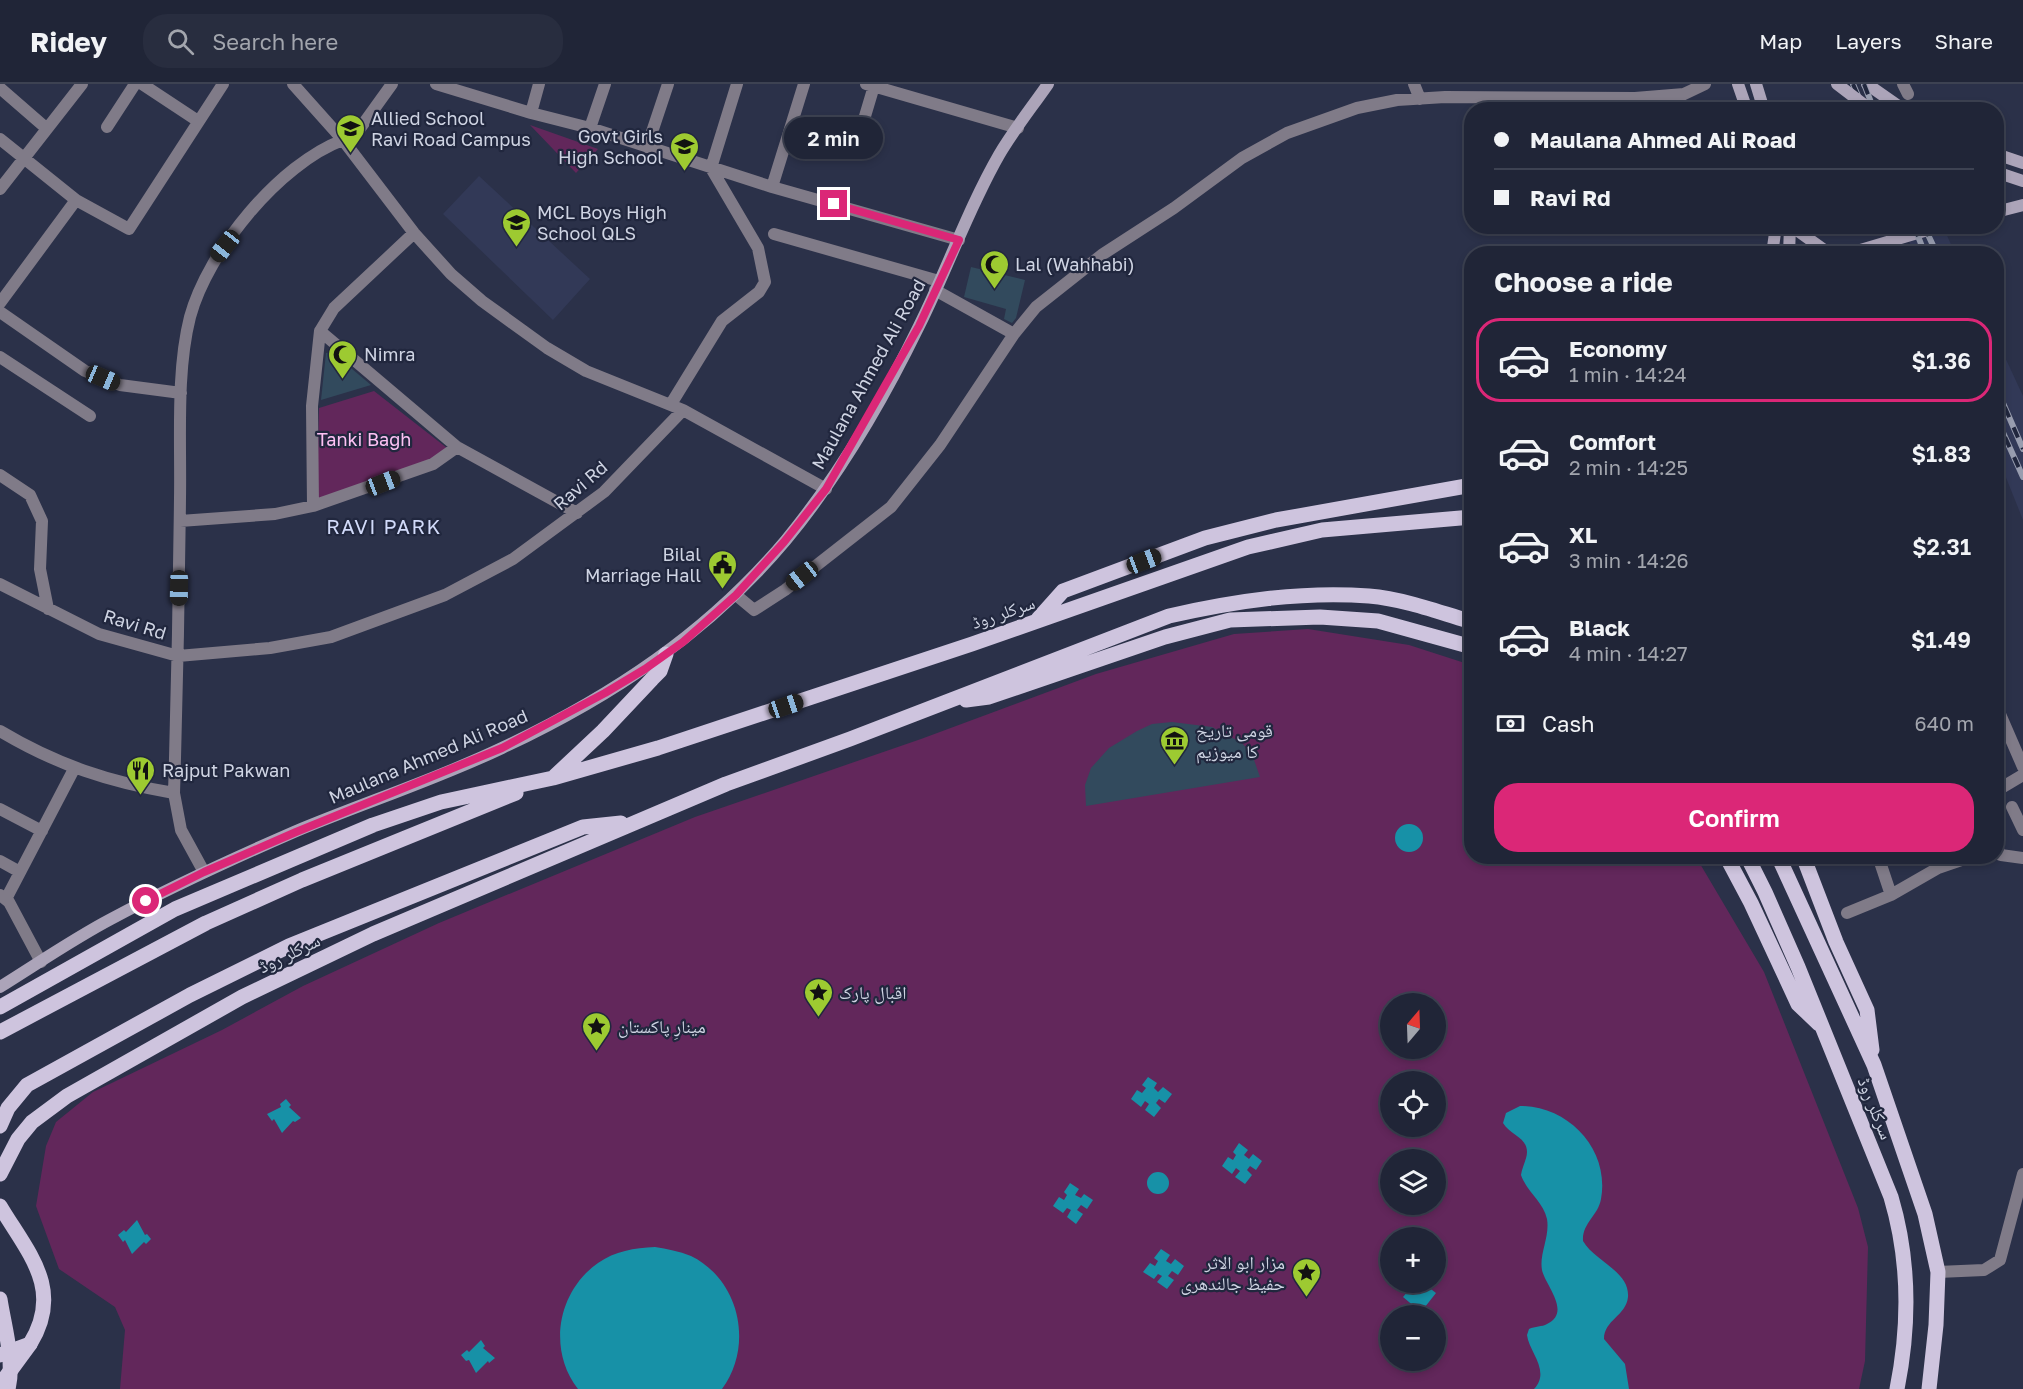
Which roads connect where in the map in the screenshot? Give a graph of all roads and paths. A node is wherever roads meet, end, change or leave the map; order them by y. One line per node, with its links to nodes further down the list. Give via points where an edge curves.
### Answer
1 (82, 84): 31 (street)
2 (135, 84): 30 (street)
3 (142, 84): 29 (street)
4 (223, 84): 29 (street)
5 (293, 84): 36 (street)
6 (392, 84): 36 (street, via 356,134)
7 (436, 84): 22 (street)
8 (539, 84): 28 (street)
9 (604, 84): 32 (street)
10 (668, 84): 37 (street)
11 (737, 84): 41 (street)
12 (804, 84): 34 (street)
13 (1048, 84): 33 (street, Maulana Ahmed Ali Road)
14 (1414, 84): 23 (street)
15 (1705, 84): 23 (street, via 1684,94 1635,98)
16 (1738, 84): 24 (street)
17 (1756, 84): 25 (street)
18 (1837, 84): 26 (street, bridge)
19 (1867, 84): 27 (street)
20 (870, 85): 33 (street); 34 (street, via 854,153)
21 (0, 88): 31 (street)
22 (470, 89): 28 (street)
23 (1420, 99): 60 (street, via 1357,108 1287,134 1242,159 1095,261 1036,307)
24 (1744, 102)
25 (1762, 102)
26 (1861, 102)
27 (1893, 102)
28 (531, 113): 32 (street)
29 (198, 121): 46 (street, via 129,229)
30 (107, 127)
31 (46, 128): 38 (street)
32 (590, 128): 37 (street)
33 (1018, 128): 53 (street, Maulana Ahmed Ali Road, via 1000,152)
34 (789, 134): 44 (street)
35 (0, 139): 38 (street)
36 (343, 140): 49 (street); 62 (street, via 324,147 296,167 261,199 213,261 190,318)
37 (647, 147): 41 (street)
38 (22, 157): 45 (street); 46 (street)
39 (2004, 157): 40 (street)
40 (2023, 163)
41 (711, 168): 44 (street); 63 (street, via 758,248 765,282 759,292 722,321)
42 (2004, 175): 43 (street)
43 (2023, 181)
44 (772, 187): 53 (street)
45 (0, 189)
46 (76, 200): 57 (street)
47 (2023, 205): 48 (street)
48 (2004, 210)
49 (414, 233): 59 (street, via 334,308); 63 (street, via 482,301 547,348 586,371)
50 (774, 234): 56 (street)
51 (1802, 234): 54 (street)
52 (1914, 234): 55 (street)
53 (959, 240): 56 (street, Maulana Ahmed Ali Road)
54 (1819, 246)
55 (1874, 246)
56 (937, 286): 60 (street); 69 (street, Maulana Ahmed Ali Road, via 882,395)
57 (0, 303)
58 (0, 312): 62 (street, via 85,371 120,385)
59 (320, 331): 66 (street); 70 (street, via 312,406)
60 (1014, 334): 75 (street, via 940,445 891,507 754,610)
61 (0, 357): 65 (street)
62 (181, 393): 73 (street)
63 (671, 404): 64 (street)
64 (683, 410): 69 (street); 71 (street, Ravi Rd, via 604,492)
65 (90, 416)
66 (457, 447): 70 (street, via 433,464); 71 (street)
67 (0, 475): 76 (street, via 30,495 42,521 40,569)
68 (1464, 486): 78 (main road, via 1276,520 1205,538 1063,591)
69 (826, 489): 75 (street, Maulana Ahmed Ali Road)
70 (313, 506): 73 (street, via 274,514)
71 (577, 513): 81 (street, Ravi Rd, via 513,559 445,595 387,618 331,637 270,648)
72 (1464, 518): 78 (main road, سرکلر روڈ, via 1290,536 1205,561)
73 (180, 521): 81 (street)
74 (0, 584): 76 (street, Ravi Rd)
75 (736, 595): 80 (street, Maulana Ahmed Ali Road)
76 (48, 609): 81 (street, Ravi Rd, via 99,633)
77 (1464, 620): 82 (main road, سرکلر روڈ, via 1371,596 1301,594 1215,606 1169,616)
78 (1036, 621): 88 (main road, سرکلر روڈ, via 658,748)
79 (1464, 645): 82 (main road, via 1378,621 1320,617 1230,620 989,698)
80 (666, 654): 88 (main road, via 660,671); 91 (street, Maulana Ahmed Ali Road, via 605,693 502,748)
81 (177, 656): 90 (street)
82 (942, 703): 94 (main road, سرکلر روڈ)
83 (2004, 723): 85 (street)
84 (0, 731): 86 (street, via 30,750)
85 (2023, 767)
86 (74, 769): 90 (street, via 115,782); 97 (street)
87 (2023, 775): 89 (street)
88 (553, 778): 95 (main road, سرکلر روڈ, via 441,802); 116 (main road, سرکلر روڈ, via 206,923)
89 (2004, 786)
90 (174, 793): 108 (street, via 181,830)
91 (366, 803): 95 (street); 108 (street, Maulana Ahmed Ali Road)
92 (2012, 807): 96 (street)
93 (0, 809): 97 (street)
94 (633, 822): 118 (main road, سرکلر روڈ, via 582,827 289,946 190,995 27,1085 8,1107); 119 (main road, سرکلر روڈ, via 373,934 242,998 48,1108 18,1139)
95 (373, 825): 114 (main road, سرکلر روڈ, via 175,909)
96 (2023, 830)
97 (42, 831): 107 (street)
98 (2004, 854): 99 (street)
99 (2023, 858)
100 (0, 861): 107 (street)
101 (1730, 864): 115 (main road, via 1797,1004)
102 (1750, 864): 115 (main road, سرکلر روڈ)
103 (1782, 864): 117 (main road, سرکلر روڈ)
104 (1806, 864): 117 (main road, via 1867,1010)
105 (1881, 864): 109 (street)
106 (1932, 864): 109 (street)
107 (20, 872): 110 (street)
108 (204, 872): 112 (street, Maulana Ahmed Ali Road, via 108,920)
109 (1892, 895): 111 (street)
110 (3, 897): 112 (street)
111 (1847, 913)
112 (41, 962): 113 (street, Maulana Ahmed Ali Road)
113 (0, 987)
114 (0, 1007)
115 (1823, 1028): 128 (main road, سرکلر روڈ, via 1901,1230 1907,1308)
116 (0, 1032)
117 (1874, 1065): 122 (main road, سرکلر روڈ, via 1925,1214)
118 (0, 1126)
119 (0, 1174)
120 (2023, 1174): 122 (street, via 2001,1260 1984,1270)
121 (0, 1206): 124 (main road, via 43,1281 43,1312)
122 (1938, 1272): 129 (main road, سرکلر روڈ)
123 (0, 1299): 127 (main road, via 8,1351)
124 (30, 1344): 125 (main road, bridge); 126 (main road, bridge)
125 (0, 1355)
126 (0, 1385)
127 (8, 1389)
128 (1897, 1389)
129 (1929, 1389)

